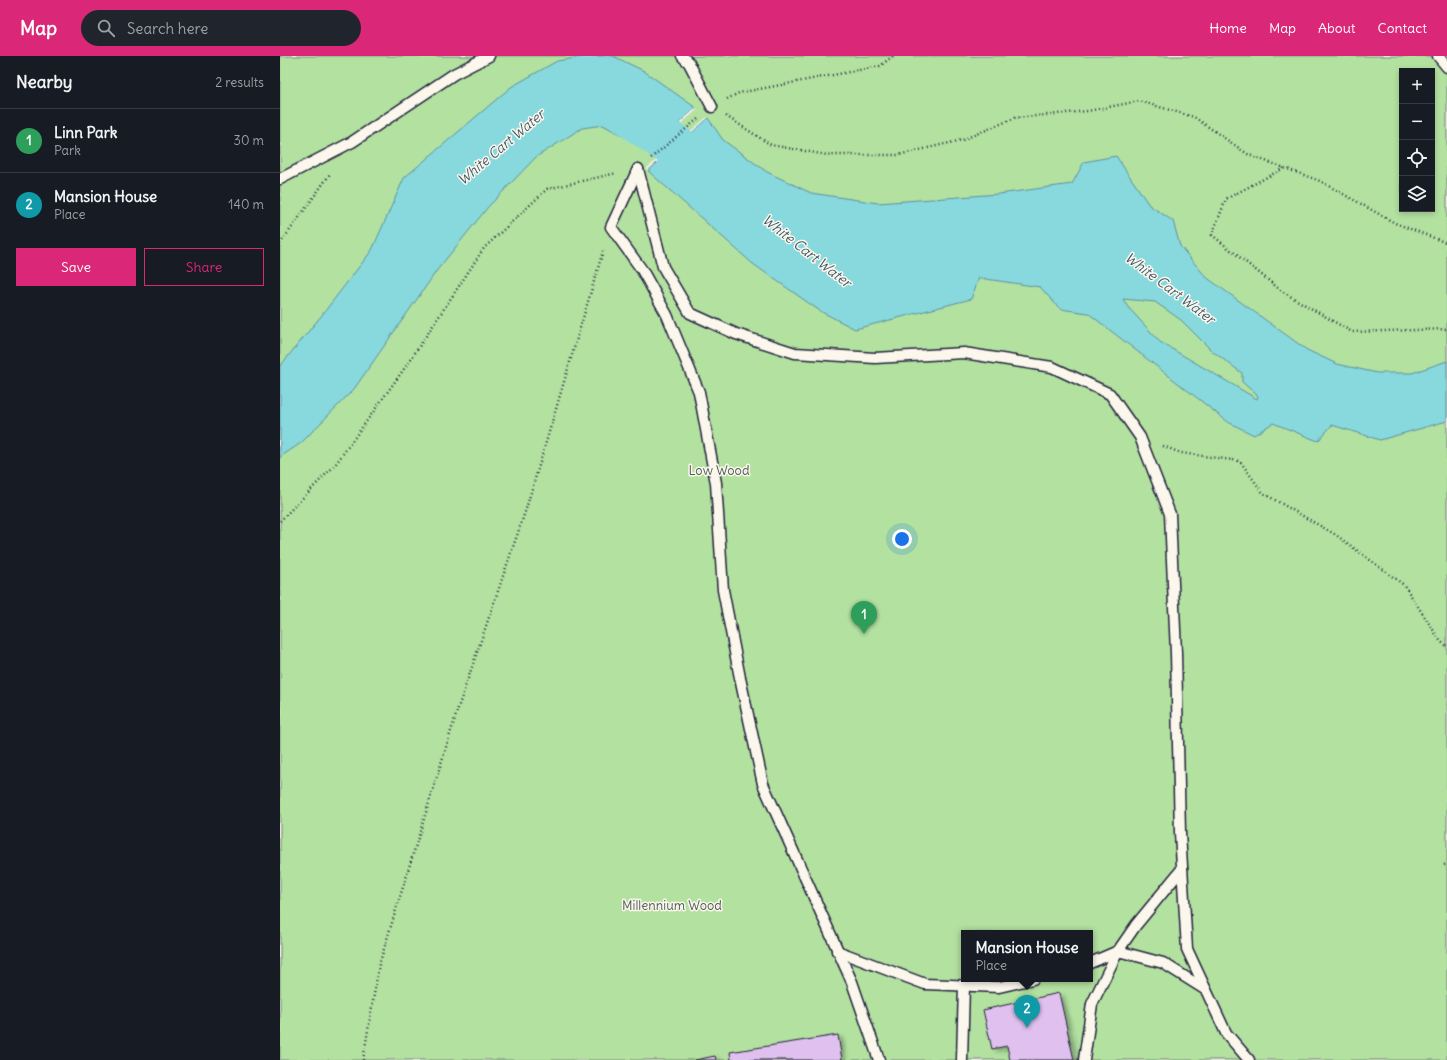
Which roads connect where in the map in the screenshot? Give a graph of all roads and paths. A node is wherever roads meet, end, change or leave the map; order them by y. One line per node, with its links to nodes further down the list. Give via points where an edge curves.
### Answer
1 (490, 56): 10 (lane, via 454,74 352,142)
2 (682, 56): 6 (lane, via 689,63)
3 (893, 56): 6 (path, via 880,66 739,93)
4 (1438, 56): 5 (lane)
5 (1447, 67)
6 (712, 106): 8 (path, via 771,145 827,155 898,154 962,140 1015,118 1088,111 1139,101 1194,117 1249,155); 9 (path)
7 (334, 168): 13 (path)
8 (1284, 168): 12 (path, via 1320,181 1395,223); 14 (path, via 1226,199 1212,235 1283,292 1352,332)
9 (638, 169): 11 (lane); 15 (lane, via 663,267 690,313 736,334 794,353 875,358 964,353 1052,368 1110,394); 16 (path, via 547,189 484,248 407,365 335,464)
10 (280, 179)
11 (611, 227): 19 (lane, via 642,270 667,315 699,392 716,482 723,590 763,784); 25 (path, via 526,509 458,705 379,965)
12 (1447, 243)
13 (280, 244)
14 (1447, 329)
15 (1140, 437): 17 (path, via 1181,453 1240,462 1264,492 1336,535 1404,585 1441,642); 18 (lane, via 1170,514)
16 (280, 521)
17 (1447, 646)
18 (1182, 869): 20 (lane); 24 (lane, via 1186,949)
19 (837, 951): 23 (lane, via 925,984); 26 (lane, via 852,982)
20 (1118, 951): 21 (lane); 24 (lane, via 1163,963); 28 (lane, via 1092,1004)
21 (1093, 963)
22 (1021, 982): 23 (lane, via 1000,987)
23 (964, 986): 27 (lane)
24 (1206, 990): 29 (lane, via 1226,1033)
25 (363, 1060)
26 (879, 1060)
27 (962, 1060)
28 (1084, 1060)
29 (1249, 1060)

